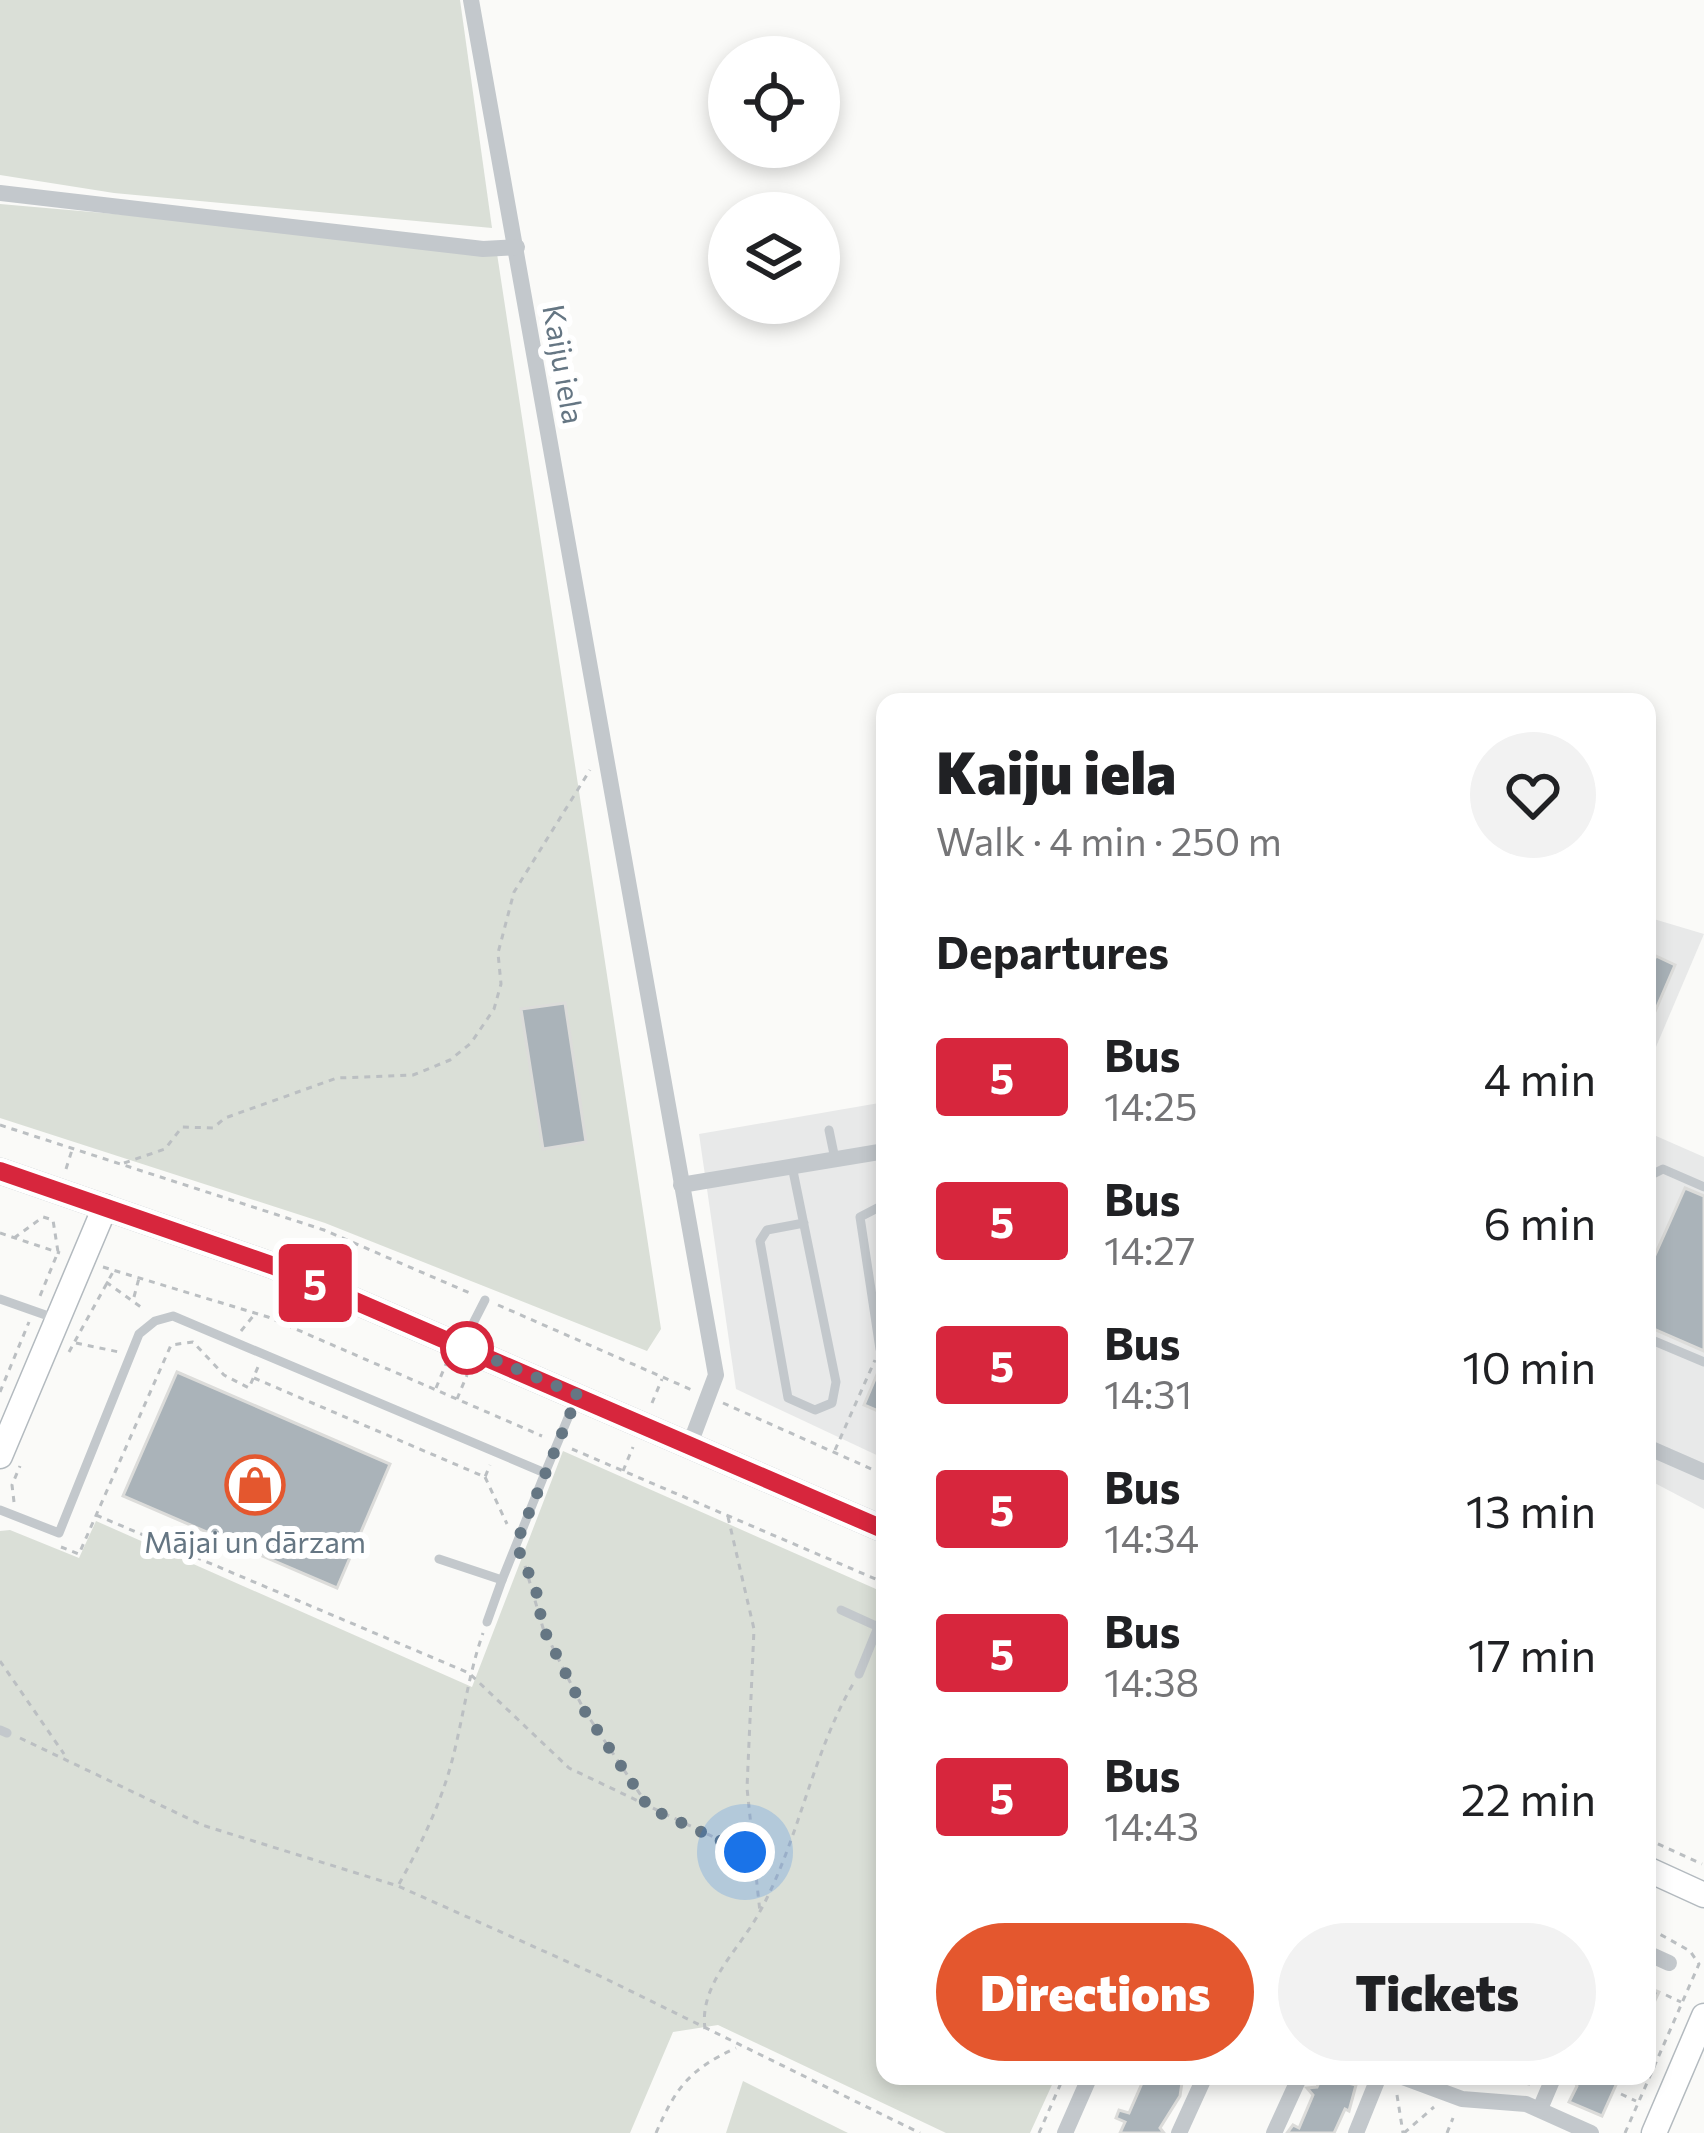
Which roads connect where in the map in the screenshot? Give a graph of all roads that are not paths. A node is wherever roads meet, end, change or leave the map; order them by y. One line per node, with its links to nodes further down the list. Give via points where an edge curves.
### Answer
1 (471, 0): 3 (street, Kaiju iela)
2 (0, 193): 3 (street)
3 (518, 248): 10 (street, Kaiju iela)
4 (829, 1130): 6 (lane)
5 (876, 1152): 6 (street)
6 (835, 1159): 7 (street)
7 (792, 1166): 10 (street); 14 (lane)
8 (0, 1171): 12 (street)
9 (1656, 1172): 11 (lane)
10 (681, 1185): 23 (street, Kaiju iela, via 716,1375)
11 (1704, 1186)
12 (105, 1207): 17 (street); 20 (street, via 274,1266)
13 (876, 1209): 18 (lane, via 860,1217)
14 (804, 1223): 14 (lane, via 767,1230 760,1241 788,1398 815,1410 837,1396)
15 (0, 1299): 17 (lane)
16 (484, 1300): 20 (lane)
17 (59, 1320): 25 (street)
18 (876, 1323)
19 (1656, 1342): 21 (lane)
20 (462, 1346): 22 (street)
21 (1704, 1362)
22 (578, 1395): 23 (street); 27 (lane)
23 (690, 1444): 29 (street)
24 (1656, 1452): 26 (street)
25 (11, 1459)
26 (1704, 1472)
27 (544, 1473): 28 (lane, via 173,1316 140,1334 59,1533); 31 (lane)
28 (6, 1512)
29 (876, 1526)
30 (440, 1559): 31 (lane)
31 (502, 1580): 33 (lane)
32 (841, 1610): 34 (lane)
33 (488, 1622)
34 (876, 1627)
35 (876, 1639): 36 (lane)
36 (859, 1674)
37 (1656, 1873): 38 (street)
38 (1704, 1895)
39 (1656, 1957): 40 (street)
40 (1669, 1963)
41 (1693, 2009): 54 (street)
42 (1086, 2085): 49 (street)
43 (1200, 2085): 50 (street)
44 (1296, 2085): 51 (street)
45 (1375, 2085): 52 (street)
46 (1398, 2085): 48 (street)
47 (1551, 2085): 48 (street)
48 (1545, 2119): 53 (street)
49 (1064, 2133)
50 (1179, 2133)
51 (1274, 2133)
52 (1356, 2133)
53 (1591, 2133)
54 (1654, 2133)

